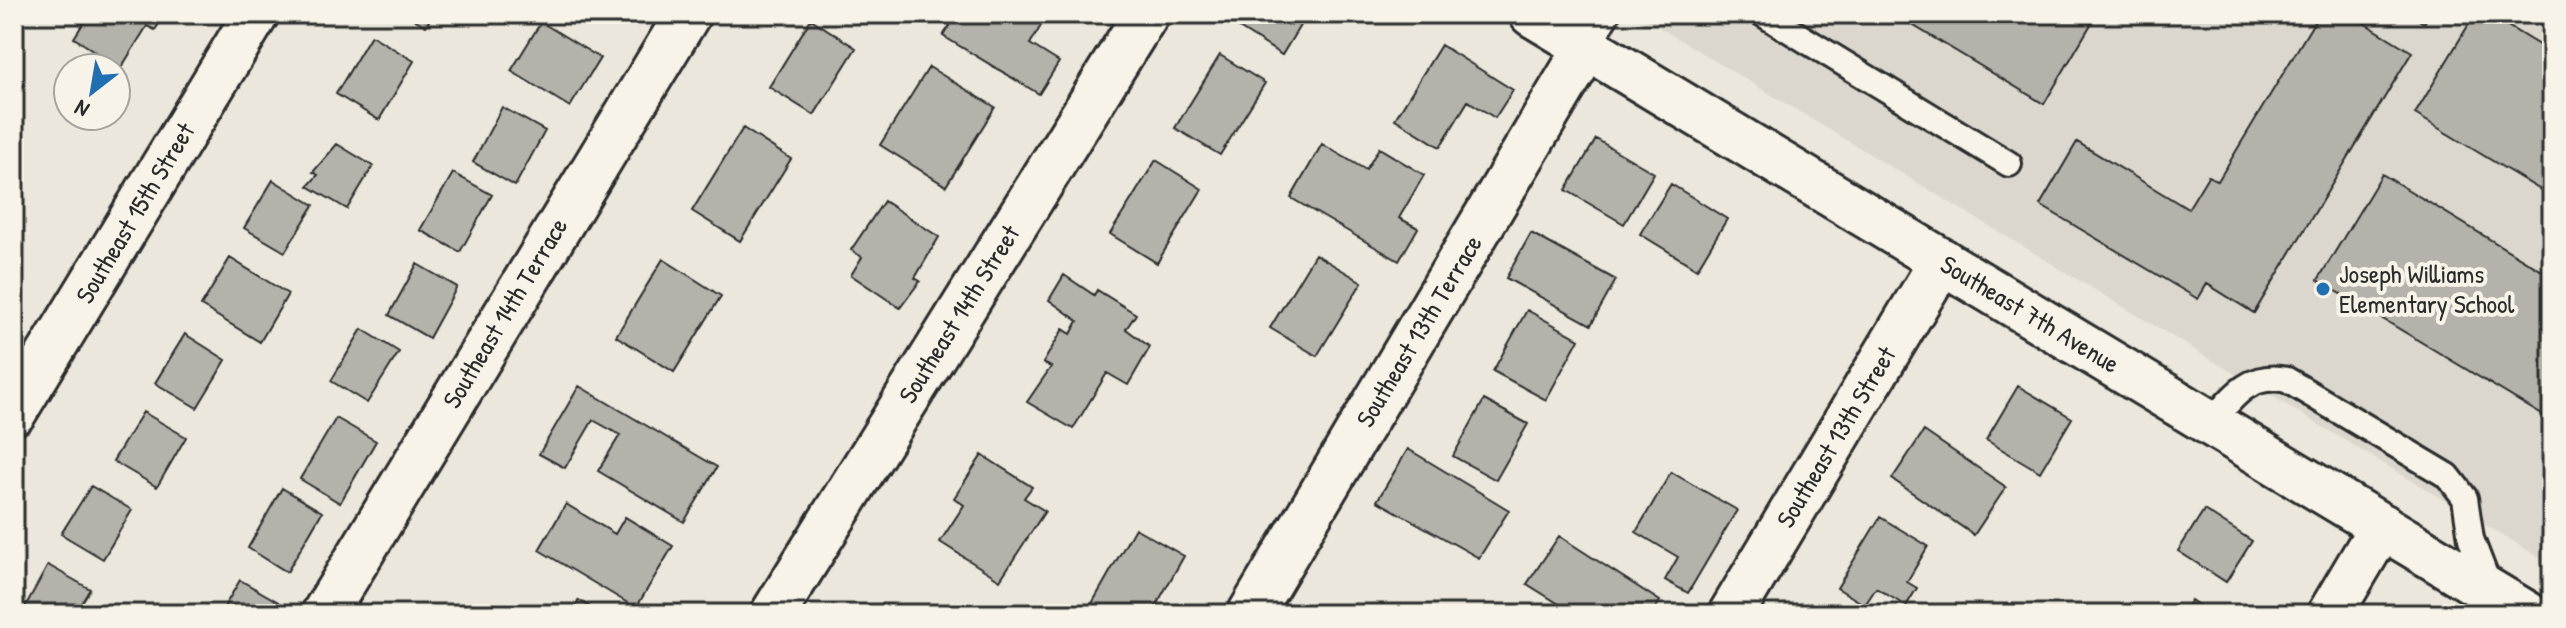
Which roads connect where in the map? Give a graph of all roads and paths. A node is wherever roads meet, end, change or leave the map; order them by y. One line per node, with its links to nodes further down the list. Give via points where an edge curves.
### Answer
1 (256, 14): 9 (street, Southeast 15th Street)
2 (688, 14): 13 (street, Southeast 14th Terrace)
3 (1146, 14): 14 (street, Southeast 14th Street)
4 (1532, 14): 6 (street, Southeast 7th Avenue)
5 (1763, 14): 7 (lane)
6 (1597, 31): 8 (street, Southeast 7th Avenue); 15 (street, Southeast 13th Terrace)
7 (2009, 164)
8 (1942, 261): 10 (street, Southeast 7th Avenue); 16 (street, Southeast 13th Street)
9 (14, 412)
10 (2211, 423): 11 (street, Southeast 7th Avenue); 12 (lane, via 2239,388 2269,376 2287,380 2448,476 2465,498 2471,539)
11 (2382, 526): 12 (street, Southeast 7th Avenue); 17 (street)
12 (2509, 603)
13 (324, 614)
14 (773, 614)
15 (1250, 614)
16 (1731, 614)
17 (2330, 614)

